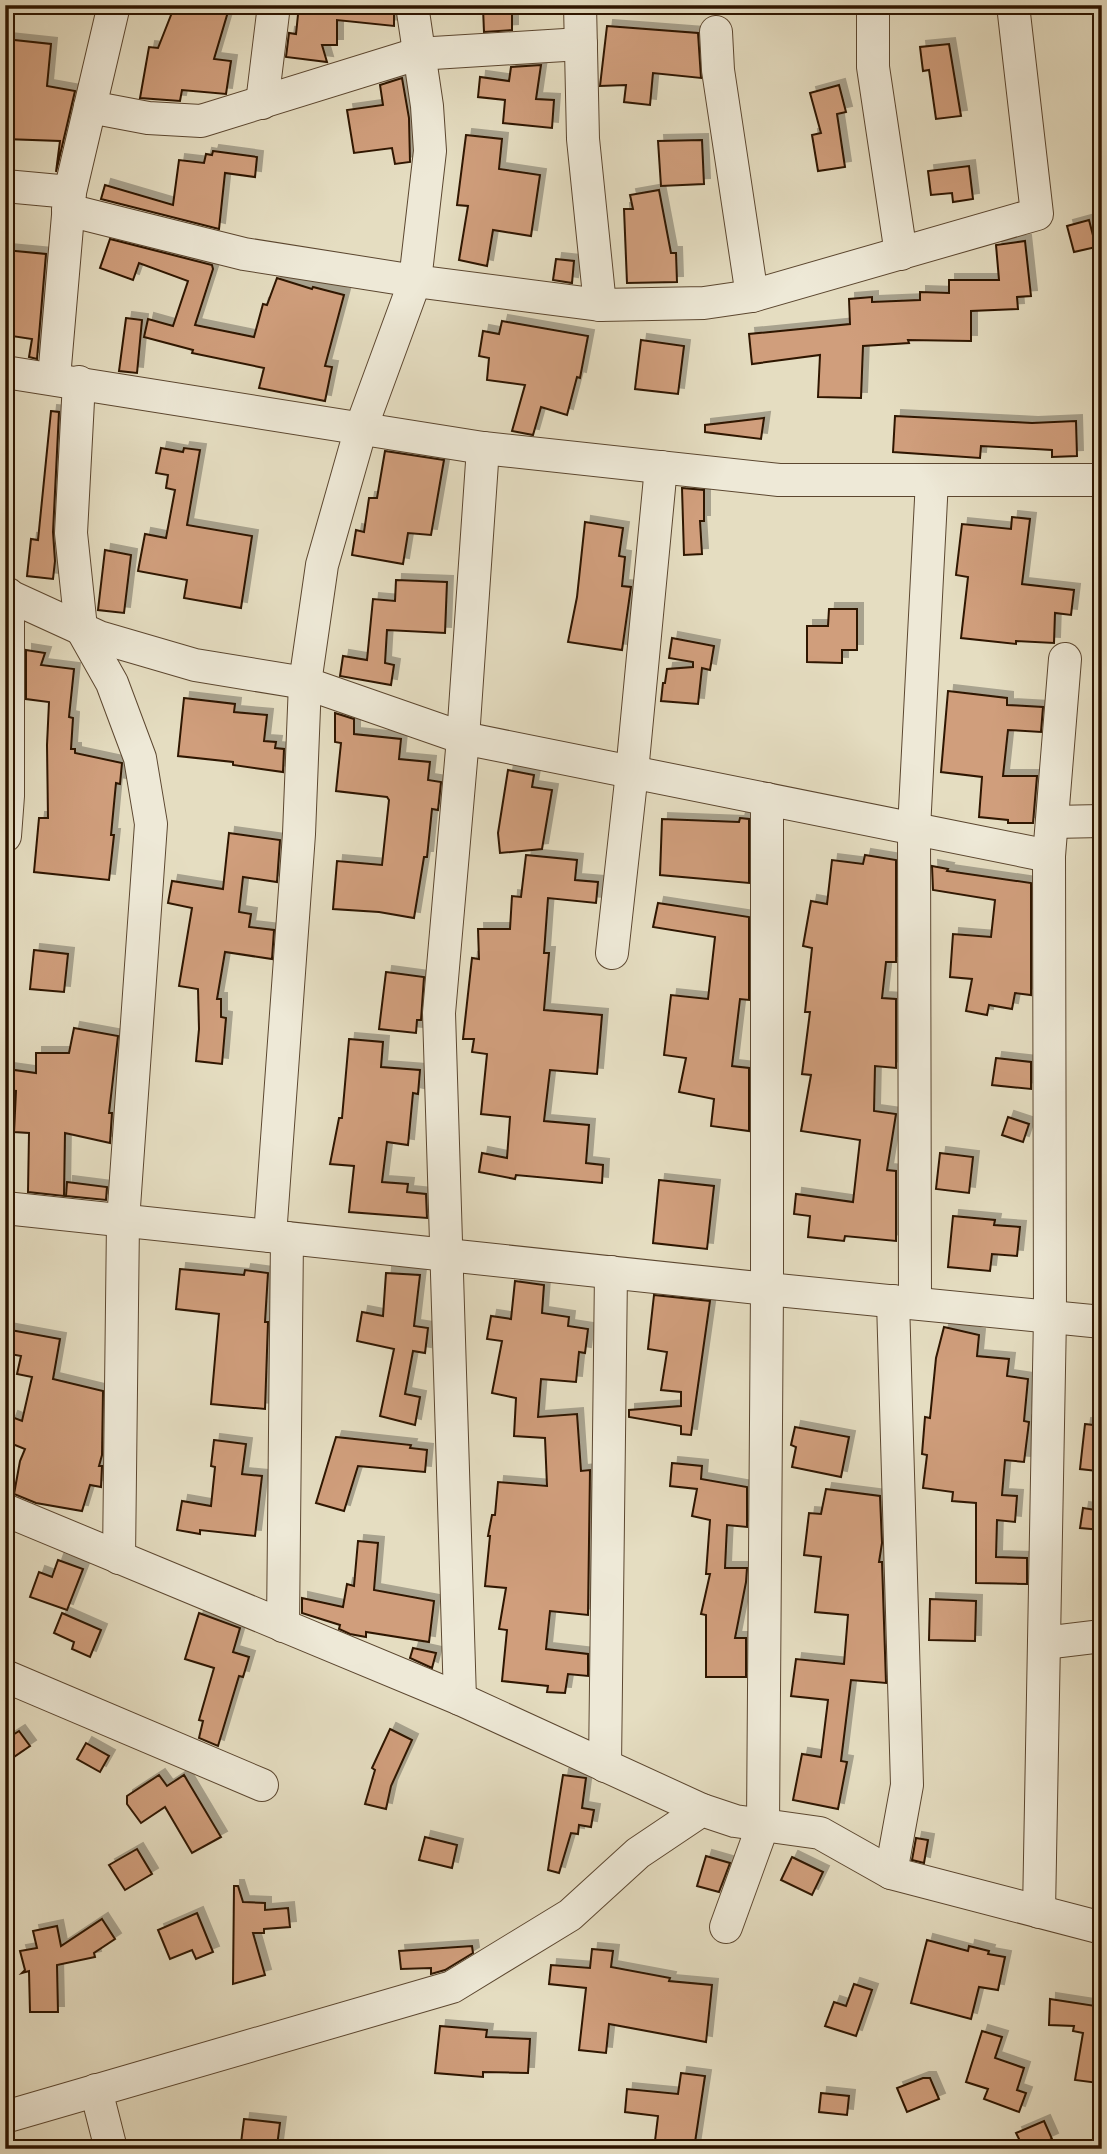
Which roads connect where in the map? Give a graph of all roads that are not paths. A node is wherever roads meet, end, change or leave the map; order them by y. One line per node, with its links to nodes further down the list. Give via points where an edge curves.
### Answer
1 (114, 5): 11 (street)
2 (274, 5): 10 (street)
3 (412, 5): 9 (street)
4 (580, 5): 8 (street)
5 (873, 5): 14 (street, via 873,66)
6 (1013, 5): 14 (street, via 1037,214)
7 (716, 32): 16 (street)
8 (581, 44): 9 (street); 17 (street, via 583,139)
9 (417, 54): 10 (street); 15 (street, via 430,151)
10 (261, 103): 11 (street, via 201,121 148,118)
11 (90, 107): 13 (street)
12 (5, 186): 13 (street)
13 (69, 201): 15 (street, via 244,254); 19 (street)
14 (901, 254): 16 (street)
15 (415, 281): 17 (street); 20 (street)
16 (752, 296): 17 (street, via 704,303)
17 (600, 305)
18 (5, 372): 19 (street)
19 (66, 380): 20 (street); 26 (street, via 71,533)
20 (361, 428): 21 (street); 28 (street, via 322,565)
21 (483, 448): 22 (street); 29 (street)
22 (661, 467): 23 (street, via 779,480); 30 (street)
23 (932, 480): 24 (street); 35 (street)
24 (1102, 480)
25 (7, 594): 26 (street); 31 (street)
26 (81, 628): 28 (street, via 195,665); 40 (street, via 113,682 140,758 151,824)
27 (1065, 659): 34 (street)
28 (305, 683): 29 (street); 41 (street)
29 (463, 738): 30 (street); 42 (street, via 439,1013)
30 (632, 772): 32 (street); 38 (street)
31 (6, 796): 36 (street)
32 (767, 799): 35 (street); 44 (street)
33 (1102, 821): 34 (street)
34 (1052, 822): 37 (street)
35 (914, 829): 37 (street); 45 (street)
36 (5, 836)
37 (1049, 856): 46 (street)
38 (612, 953)
39 (5, 1208): 40 (street)
40 (123, 1221): 41 (street); 49 (street)
41 (279, 1237): 42 (street); 50 (street)
42 (448, 1255): 43 (street); 54 (street)
43 (611, 1272): 44 (street); 55 (street)
44 (768, 1289): 45 (street); 58 (street)
45 (904, 1302): 46 (street); 59 (street, via 907,1785)
46 (1050, 1317): 47 (street); 52 (street)
47 (1102, 1322)
48 (5, 1510): 49 (street)
49 (119, 1558): 50 (street)
50 (282, 1626): 54 (street)
51 (1102, 1636): 52 (street)
52 (1044, 1643): 60 (street)
53 (5, 1676): 56 (street)
54 (460, 1699): 55 (street)
55 (606, 1766): 57 (street)
56 (262, 1785)
57 (702, 1810): 58 (street); 63 (street, via 638,1853 570,1916 452,1987)
58 (763, 1825): 59 (street, via 820,1833); 61 (street)
59 (891, 1873): 60 (street)
60 (1039, 1912): 62 (street)
61 (726, 1927)
62 (1102, 1927)
63 (96, 2090): 64 (street); 65 (street)
64 (5, 2117)
65 (111, 2149)

